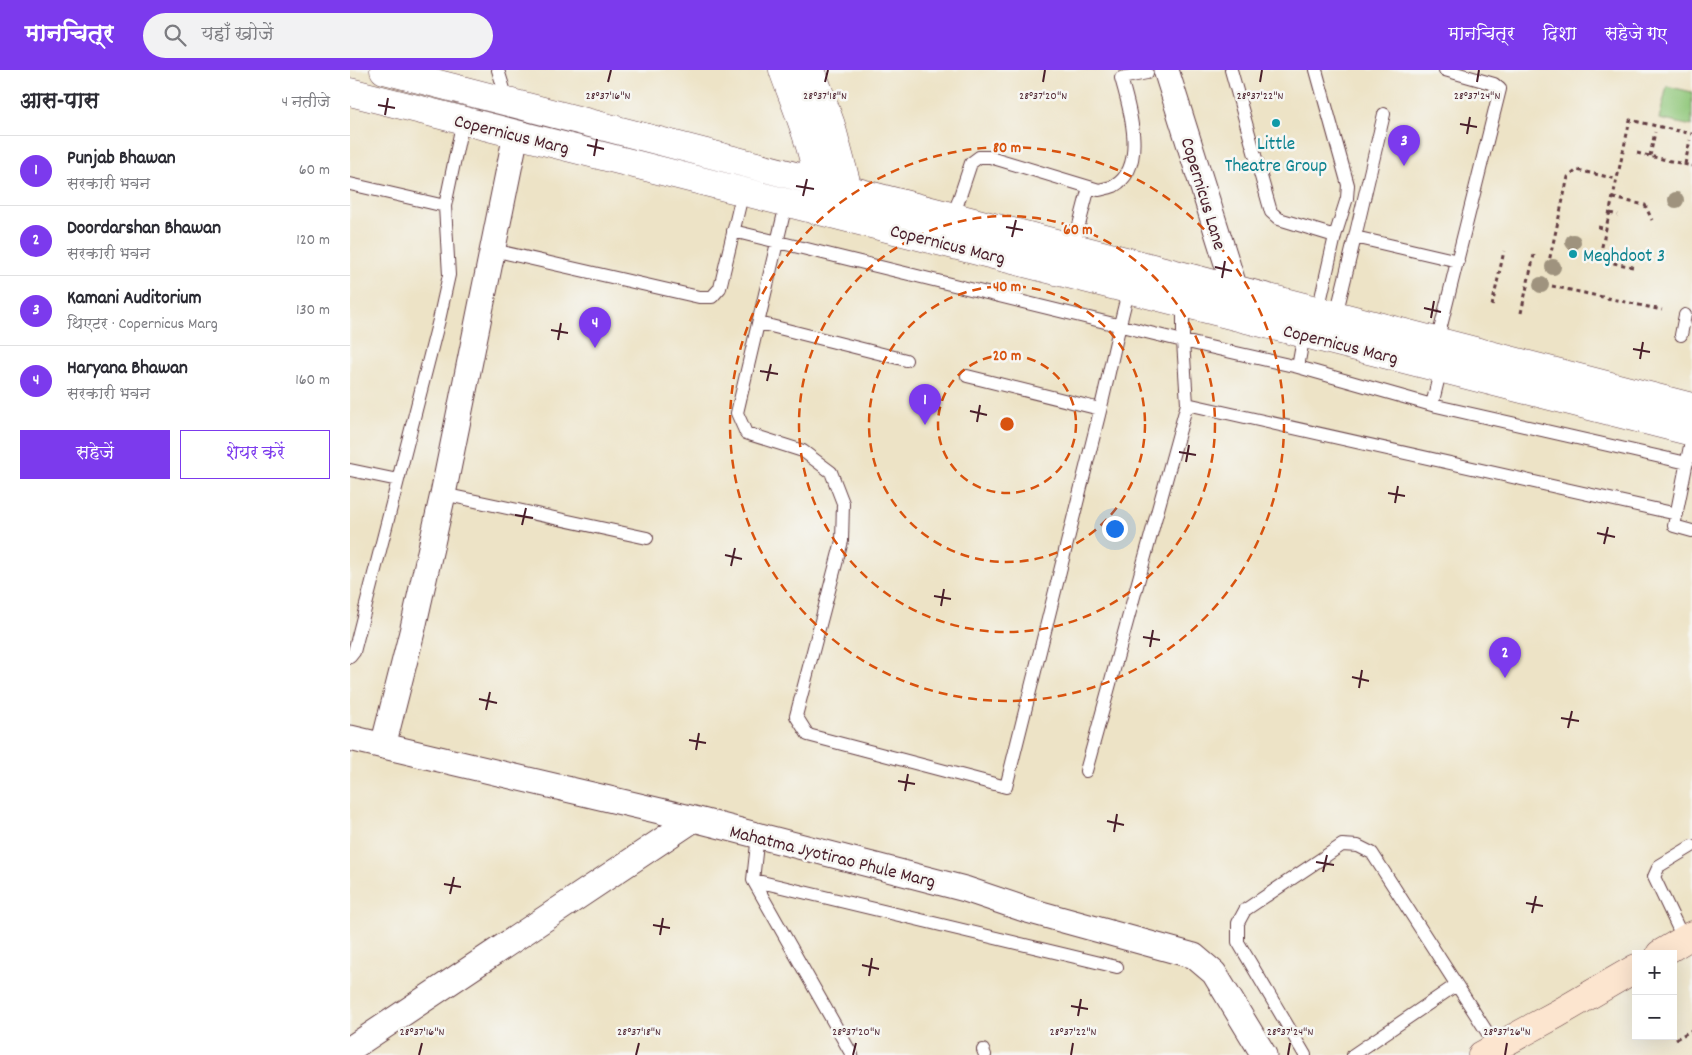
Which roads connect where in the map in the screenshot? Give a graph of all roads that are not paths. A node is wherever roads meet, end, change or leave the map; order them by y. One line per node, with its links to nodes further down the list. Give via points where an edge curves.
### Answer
1 (384, 70): 11 (street, Copernicus Marg)
2 (498, 70): 11 (lane)
3 (782, 70): 18 (street)
4 (811, 70): 21 (street, via 831,125)
5 (1231, 70): 28 (lane, via 1271,212 1279,220)
6 (1316, 70): 28 (lane, via 1348,185)
7 (1444, 70): 33 (lane, via 1494,84 1500,89)
8 (1156, 72): 9 (lane); 35 (street, Copernicus Lane)
9 (1120, 74): 20 (lane, via 1132,118 1134,142 1130,165 1124,178 1112,187 1099,190)
10 (350, 92): 13 (street, Copernicus Marg)
11 (508, 102): 14 (street, Copernicus Marg)
12 (1384, 114): 29 (lane)
13 (463, 120): 15 (street, Copernicus Marg); 24 (lane)
14 (618, 131): 16 (street); 17 (street, Copernicus Marg)
15 (516, 134): 16 (street, Copernicus Marg); 32 (street)
16 (613, 159): 22 (street, Copernicus Marg)
17 (792, 176): 18 (street, Copernicus Marg); 23 (lane)
18 (819, 182): 21 (street, Copernicus Marg); 25 (street)
19 (350, 184): 24 (lane)
20 (1089, 186): 26 (lane, via 990,157 979,157 971,162); 31 (lane)
21 (848, 189): 25 (street); 26 (street, Copernicus Marg)
22 (743, 191): 23 (street, Copernicus Marg); 27 (lane)
23 (786, 202): 25 (street, Copernicus Marg); 30 (lane)
24 (445, 206): 58 (lane, via 448,275)
25 (832, 214): 34 (street, Copernicus Marg)
26 (953, 217): 31 (street, Copernicus Marg)
27 (733, 231): 30 (lane); 32 (lane, via 720,288 712,297 699,297)
28 (1335, 236): 37 (lane)
29 (1356, 237): 33 (lane); 37 (lane)
30 (778, 241): 40 (lane); 41 (lane)
31 (1073, 248): 35 (street, Copernicus Marg)
32 (493, 250): 59 (street)
33 (1458, 261): 45 (lane)
34 (1128, 289): 36 (street, Copernicus Marg); 41 (lane)
35 (1235, 290): 37 (street, Copernicus Marg); 39 (street, Copernicus Lane)
36 (1182, 303): 39 (street, Copernicus Marg); 44 (lane)
37 (1327, 313): 45 (street, Copernicus Marg)
38 (1685, 316): 43 (lane)
39 (1241, 318): 42 (street, Copernicus Marg)
40 (758, 323): 46 (lane); 53 (lane, via 737,413 746,433 803,451 832,472 843,503 842,541 796,716 808,735 1006,787)
41 (1119, 326): 44 (lane); 53 (lane)
42 (1304, 334): 47 (lane); 48 (street, Copernicus Marg)
43 (1681, 334)
44 (1183, 341): 47 (lane); 50 (lane)
45 (1437, 342): 52 (street, Copernicus Marg)
46 (906, 360)
47 (1298, 367): 51 (lane)
48 (1441, 368): 51 (lane); 54 (street, Copernicus Marg)
49 (967, 376): 53 (lane)
50 (1188, 404): 60 (lane); 66 (lane)
51 (1432, 405): 56 (lane)
52 (1692, 407)
53 (1100, 409)
54 (1692, 432)
55 (1692, 436): 56 (lane)
56 (1687, 463): 60 (lane)
57 (350, 470): 58 (lane)
58 (398, 480): 63 (lane, via 354,652)
59 (443, 494): 62 (lane); 65 (street, via 414,628)
60 (1677, 514): 61 (lane, via 1674,526)
61 (1692, 531)
62 (647, 538)
63 (350, 657)
64 (350, 738): 65 (street, Mahatma Jyotirao Phule Marg)
65 (383, 746): 67 (street, Mahatma Jyotirao Phule Marg)
66 (1086, 771)
67 (694, 819): 68 (street, Mahatma Jyotirao Phule Marg); 76 (street)
68 (758, 835): 70 (lane); 79 (street, Mahatma Jyotirao Phule Marg, via 965,889 1194,956 1214,973)
69 (1692, 846): 71 (lane, via 1659,866 1654,877)
70 (753, 880): 73 (lane); 78 (lane)
71 (1688, 937): 72 (main road)
72 (1667, 950)
73 (1117, 967)
74 (1632, 970): 77 (main road)
75 (1456, 985): 77 (lane); 80 (lane, via 1372,853 1358,846 1342,845 1245,910 1238,923 1238,942); 81 (lane)
76 (350, 1049)
77 (1489, 1051)
78 (852, 1055)
79 (1264, 1055)
80 (1306, 1055)
81 (1353, 1055)

